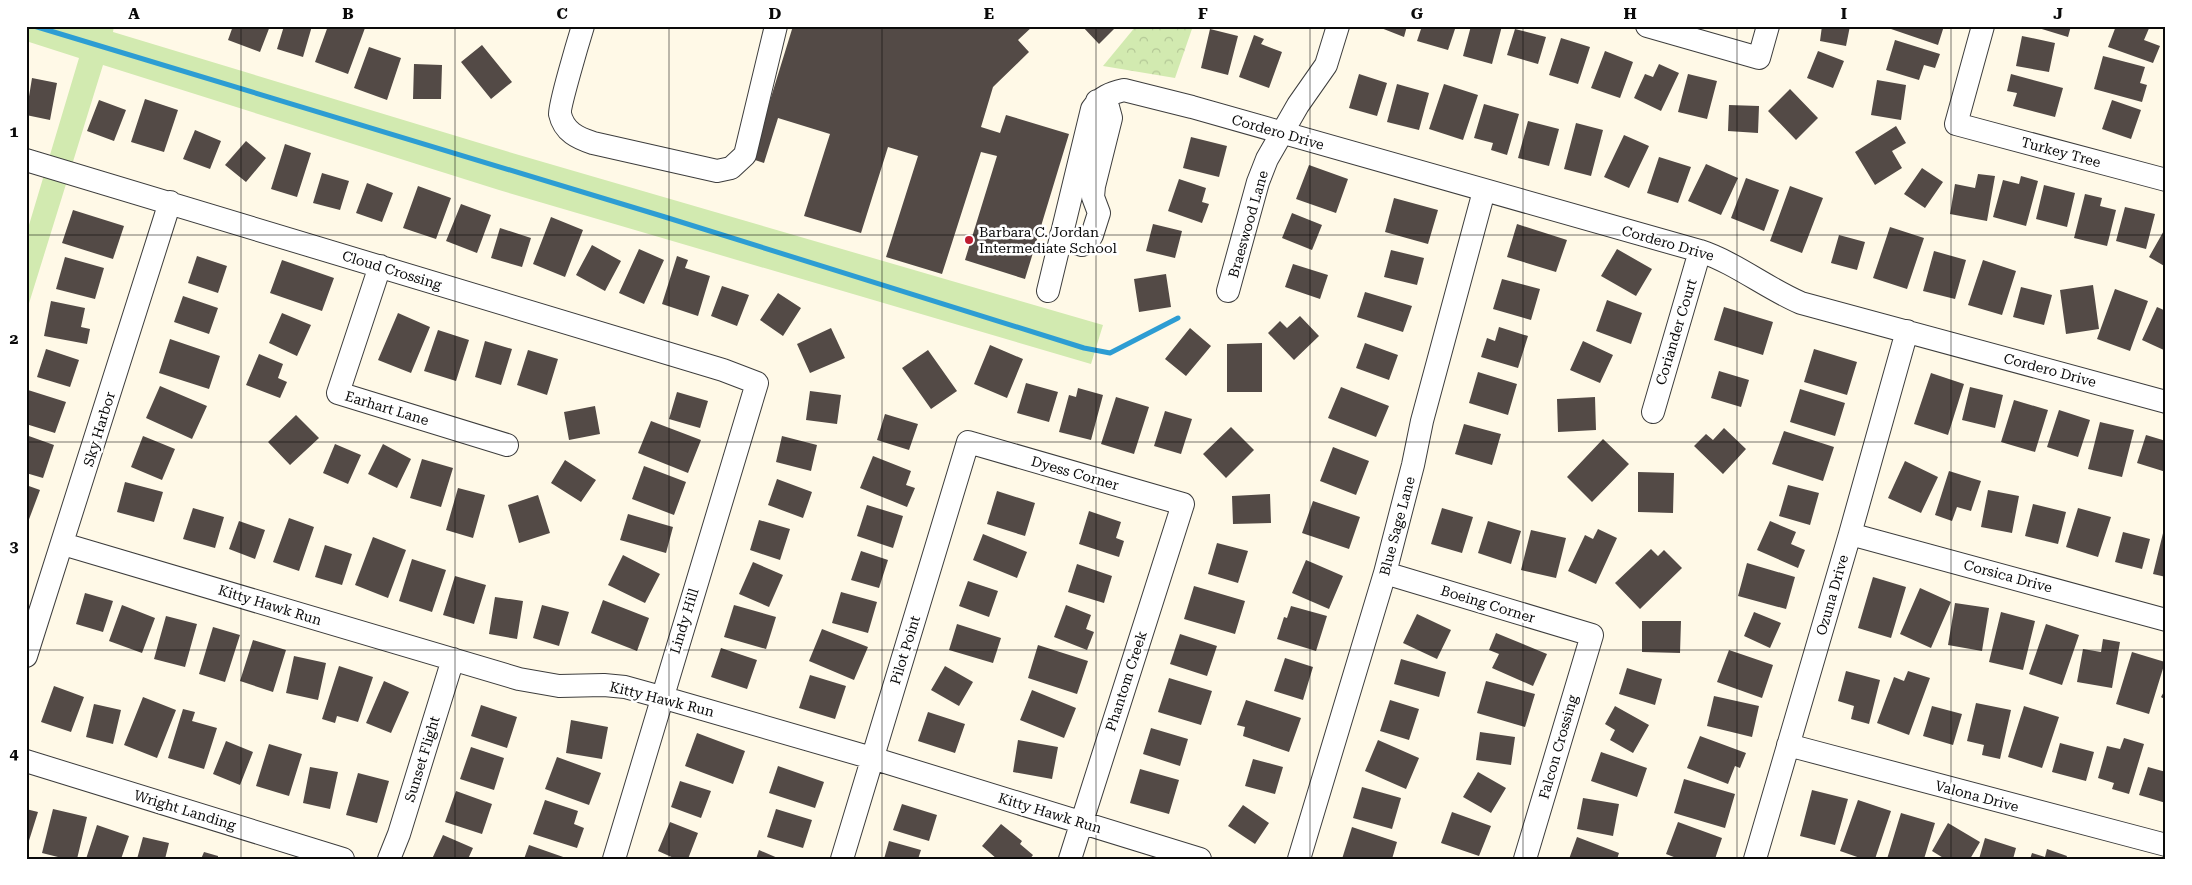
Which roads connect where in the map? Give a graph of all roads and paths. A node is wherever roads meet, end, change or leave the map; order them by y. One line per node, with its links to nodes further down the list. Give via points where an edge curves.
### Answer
1 (583, 26): 2 (street, via 560,112 568,130 578,138 594,143 717,171 731,168 745,155)
2 (776, 26)
3 (1338, 26): 8 (street, Braeswood Lane, via 1326,65)
4 (1647, 26): 5 (street, via 1759,58)
5 (1768, 26)
6 (1982, 26): 10 (street, Turkey Tree, via 1956,124)
7 (1097, 101): 8 (street, Cordero Drive, via 1124,90); 13 (street, via 1087,126); 13 (street, via 1108,107 1111,118 1092,196 1098,213 1088,242 1082,245)
8 (1282, 134): 11 (street, Cordero Drive); 17 (street, Braeswood Lane, via 1258,182)
9 (26, 160): 12 (street, Cloud Crossing)
10 (2165, 175)
11 (1484, 191): 14 (street, Cordero Drive); 27 (street, Blue Sage Lane)
12 (170, 202): 15 (street, Cloud Crossing); 26 (street, Sky Harbor)
13 (1061, 234): 16 (street)
14 (1700, 251): 18 (street, Cordero Drive, via 1719,257 1778,293 1801,303); 21 (street, Coriander Court)
15 (380, 266): 19 (street, Cloud Crossing, via 724,370); 23 (street, Earhart Lane, via 338,393)
16 (1048, 291)
17 (1228, 291)
18 (1907, 331): 20 (street, Cordero Drive); 25 (street, Ozuna Drive)
19 (756, 383): 32 (street, Lindy Hill)
20 (2166, 402)
21 (1652, 412)
22 (968, 442): 24 (street, Dyess Corner); 34 (street, Pilot Point)
23 (507, 445)
24 (1183, 504): 36 (street, Phantom Creek)
25 (1850, 534): 28 (street, Corsica Drive); 33 (street, Ozuna Drive)
26 (63, 544): 30 (street, Sky Harbor); 31 (street, Kitty Hawk Run)
27 (1385, 573): 29 (street, Boeing Corner); 44 (street, Blue Sage Lane)
28 (2166, 620)
29 (1592, 634): 45 (street, Falcon Crossing)
30 (26, 656)
31 (453, 659): 32 (street, Kitty Hawk Run, via 519,679 559,686 625,687); 39 (street, Sunset Flight)
32 (661, 696): 34 (street, Kitty Hawk Run); 40 (street, Lindy Hill)
33 (1788, 745): 37 (street, Valona Drive); 46 (street, Ozuna Drive)
34 (872, 758): 36 (street, Kitty Hawk Run); 41 (street, Pilot Point)
35 (26, 761): 38 (street, Wright Landing)
36 (1081, 823): 42 (street, Phantom Creek); 43 (street, Kitty Hawk Run)
37 (2166, 845)
38 (343, 859)
39 (389, 859)
40 (614, 859)
41 (842, 859)
42 (1070, 859)
43 (1200, 859)
44 (1299, 859)
45 (1525, 859)
46 (1756, 859)

